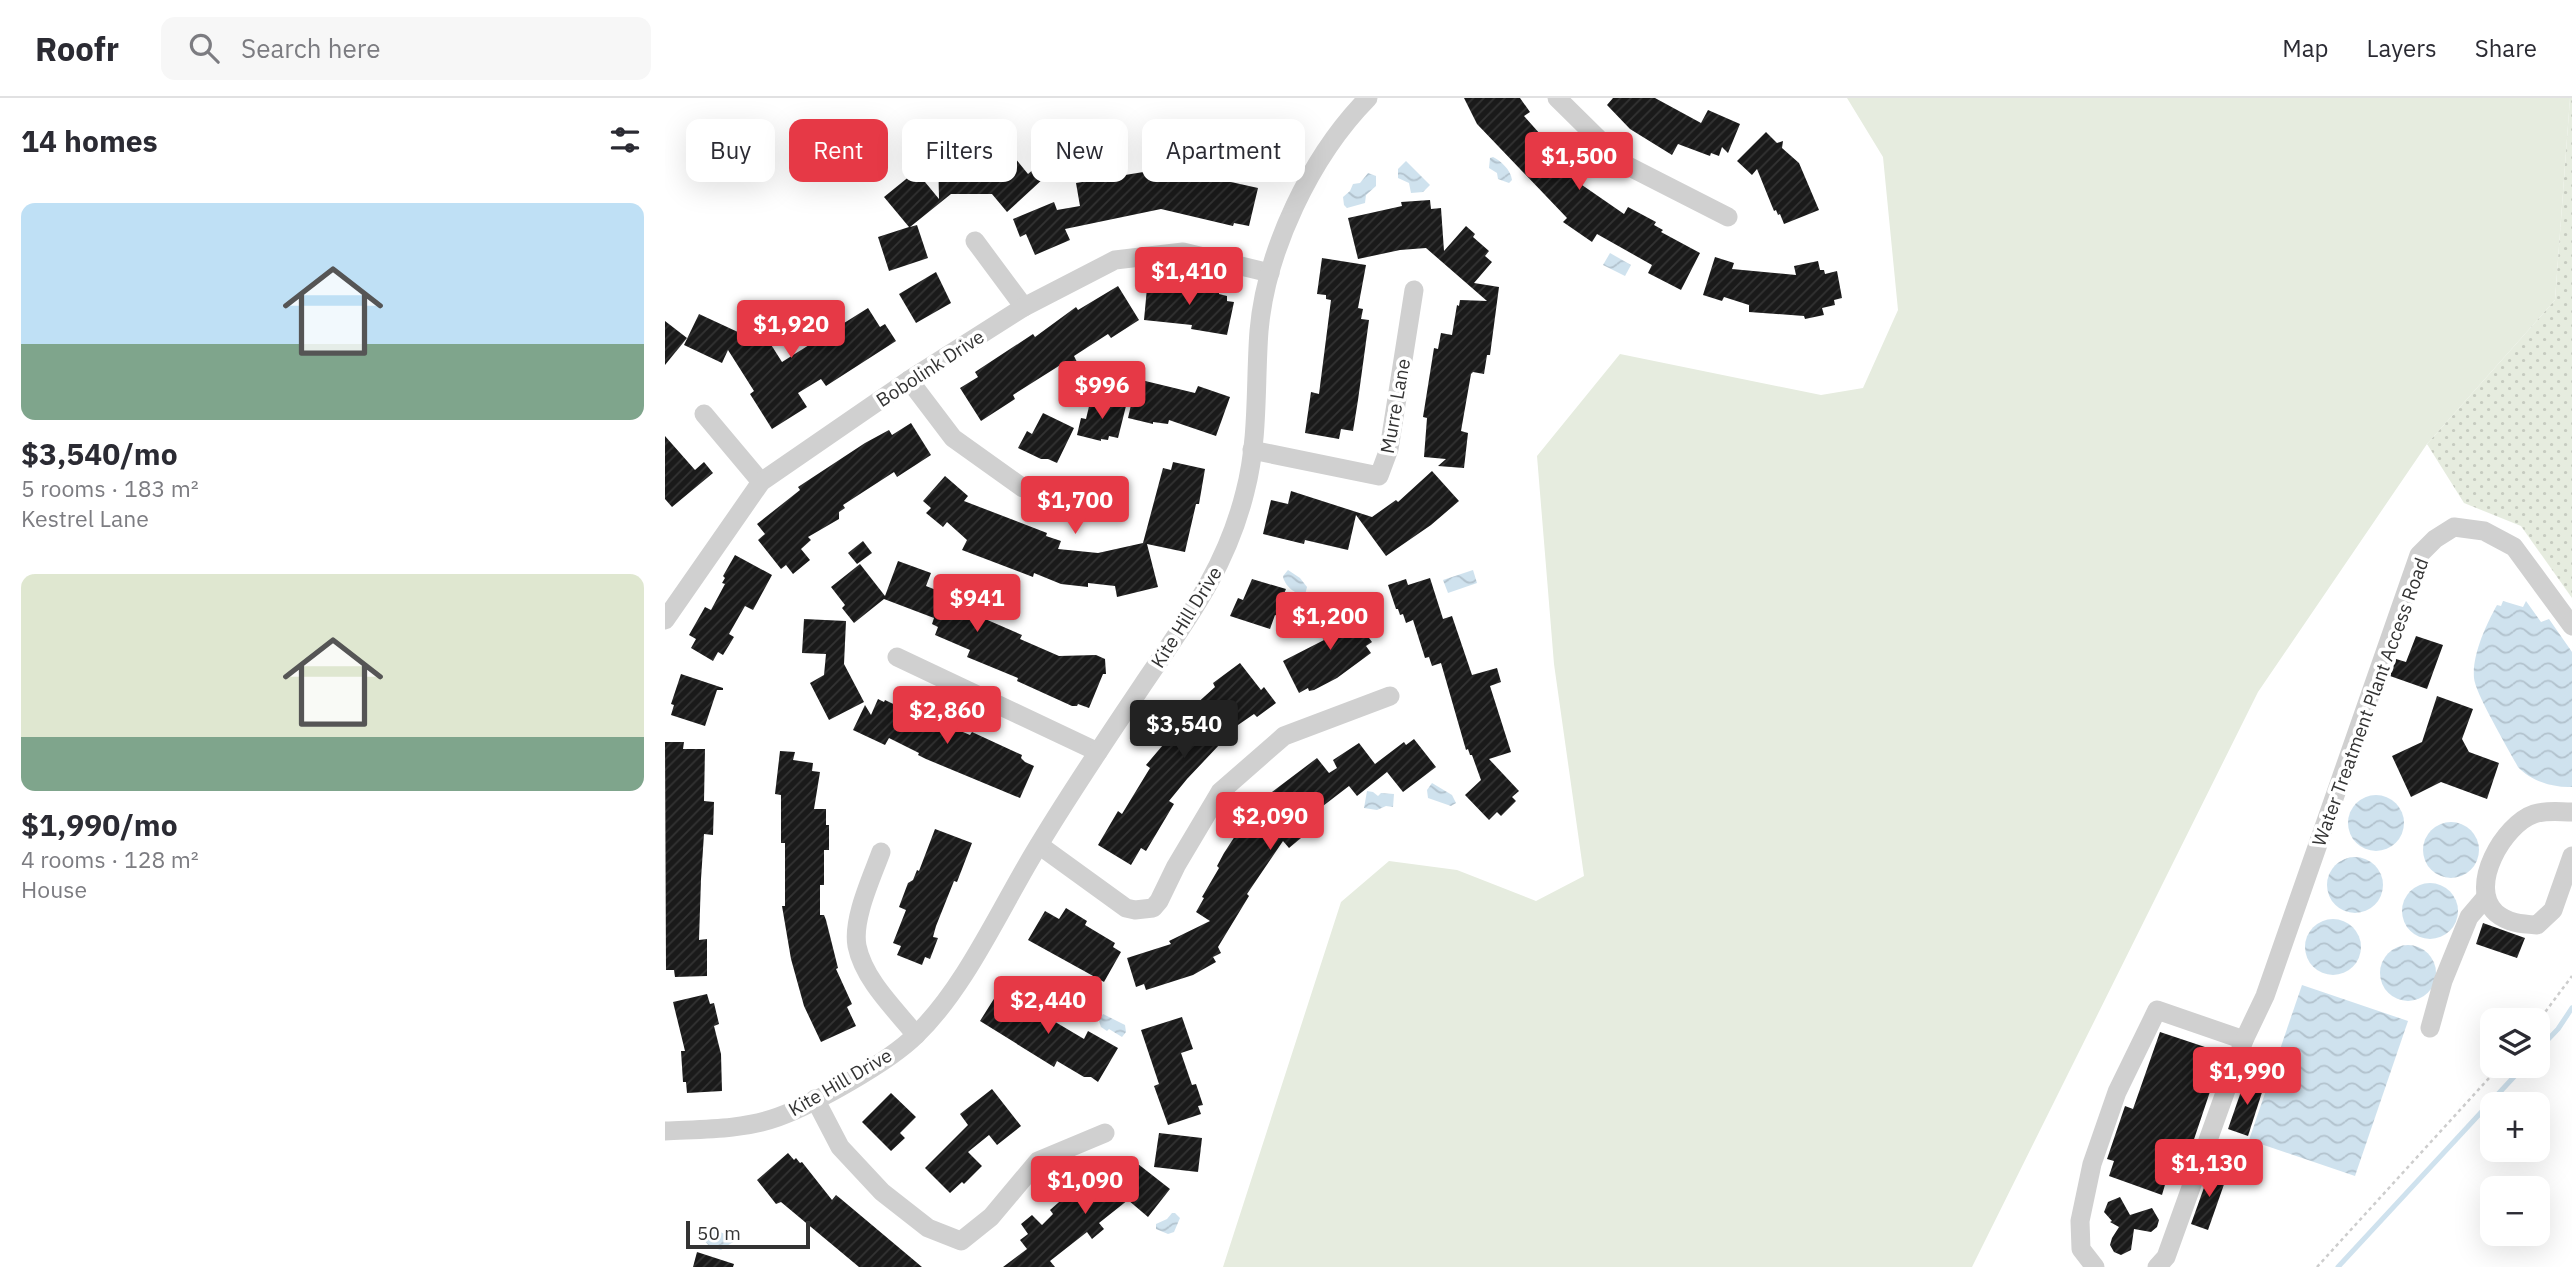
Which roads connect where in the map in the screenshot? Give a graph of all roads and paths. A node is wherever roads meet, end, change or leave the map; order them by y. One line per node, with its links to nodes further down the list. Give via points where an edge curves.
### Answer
1 (1368, 98): 5 (street, Kite Hill Drive, via 1326,149 1298,198)
2 (1557, 98): 3 (street, via 1624,164)
3 (1728, 217)
4 (975, 241): 7 (street)
5 (1270, 273): 7 (street, Bobolink Drive, via 1183,252 1115,260); 10 (street, Kite Hill Drive, via 1259,328)
6 (1414, 290): 10 (street, Murre Lane, via 1389,449 1379,476)
7 (1024, 307): 8 (street, Bobolink Drive)
8 (909, 380): 11 (street, Bobolink Drive); 12 (street, via 953,438 1023,488)
9 (704, 414): 11 (street)
10 (1252, 450): 17 (street, Kite Hill Drive, via 1230,543 1204,595)
11 (761, 482): 13 (street, Bobolink Drive)
12 (1097, 510)
13 (665, 620)
14 (2572, 626): 27 (street, Water Treatment Plant Access Road, via 2514,547 2484,531 2454,527 2419,555 2266,996)
15 (897, 657): 17 (street)
16 (1390, 696): 19 (street, via 1284,736 1220,792 1153,908 1126,908)
17 (1098, 752): 19 (street, Kite Hill Drive)
18 (2572, 812): 22 (street, via 2549,811 2517,824 2490,862)
19 (1039, 845): 26 (street, Kite Hill Drive, via 950,994)
20 (881, 852): 26 (street, via 860,907 857,945 871,980)
21 (2572, 856): 22 (street, via 2553,910 2537,925 2512,923 2494,912)
22 (2486, 897): 25 (street, via 2469,917 2442,981)
23 (2572, 976): 24 (path)
24 (2548, 1008)
25 (2430, 1028)
26 (916, 1035): 29 (street, Kite Hill Drive, via 878,1064)
27 (2244, 1040): 32 (street, via 2157,1010 2117,1092 2092,1164 2080,1221 2081,1248); 33 (street, Water Treatment Plant Access Road, via 2166,1257)
28 (2489, 1078): 34 (path)
29 (815, 1099): 30 (street, Kite Hill Drive, via 778,1117 730,1128); 31 (street, via 840,1147 882,1192 928,1227 961,1241 991,1217 1038,1161)
30 (665, 1131)
31 (1105, 1133)
32 (2095, 1267)
33 (2157, 1267)
34 (2316, 1267)

